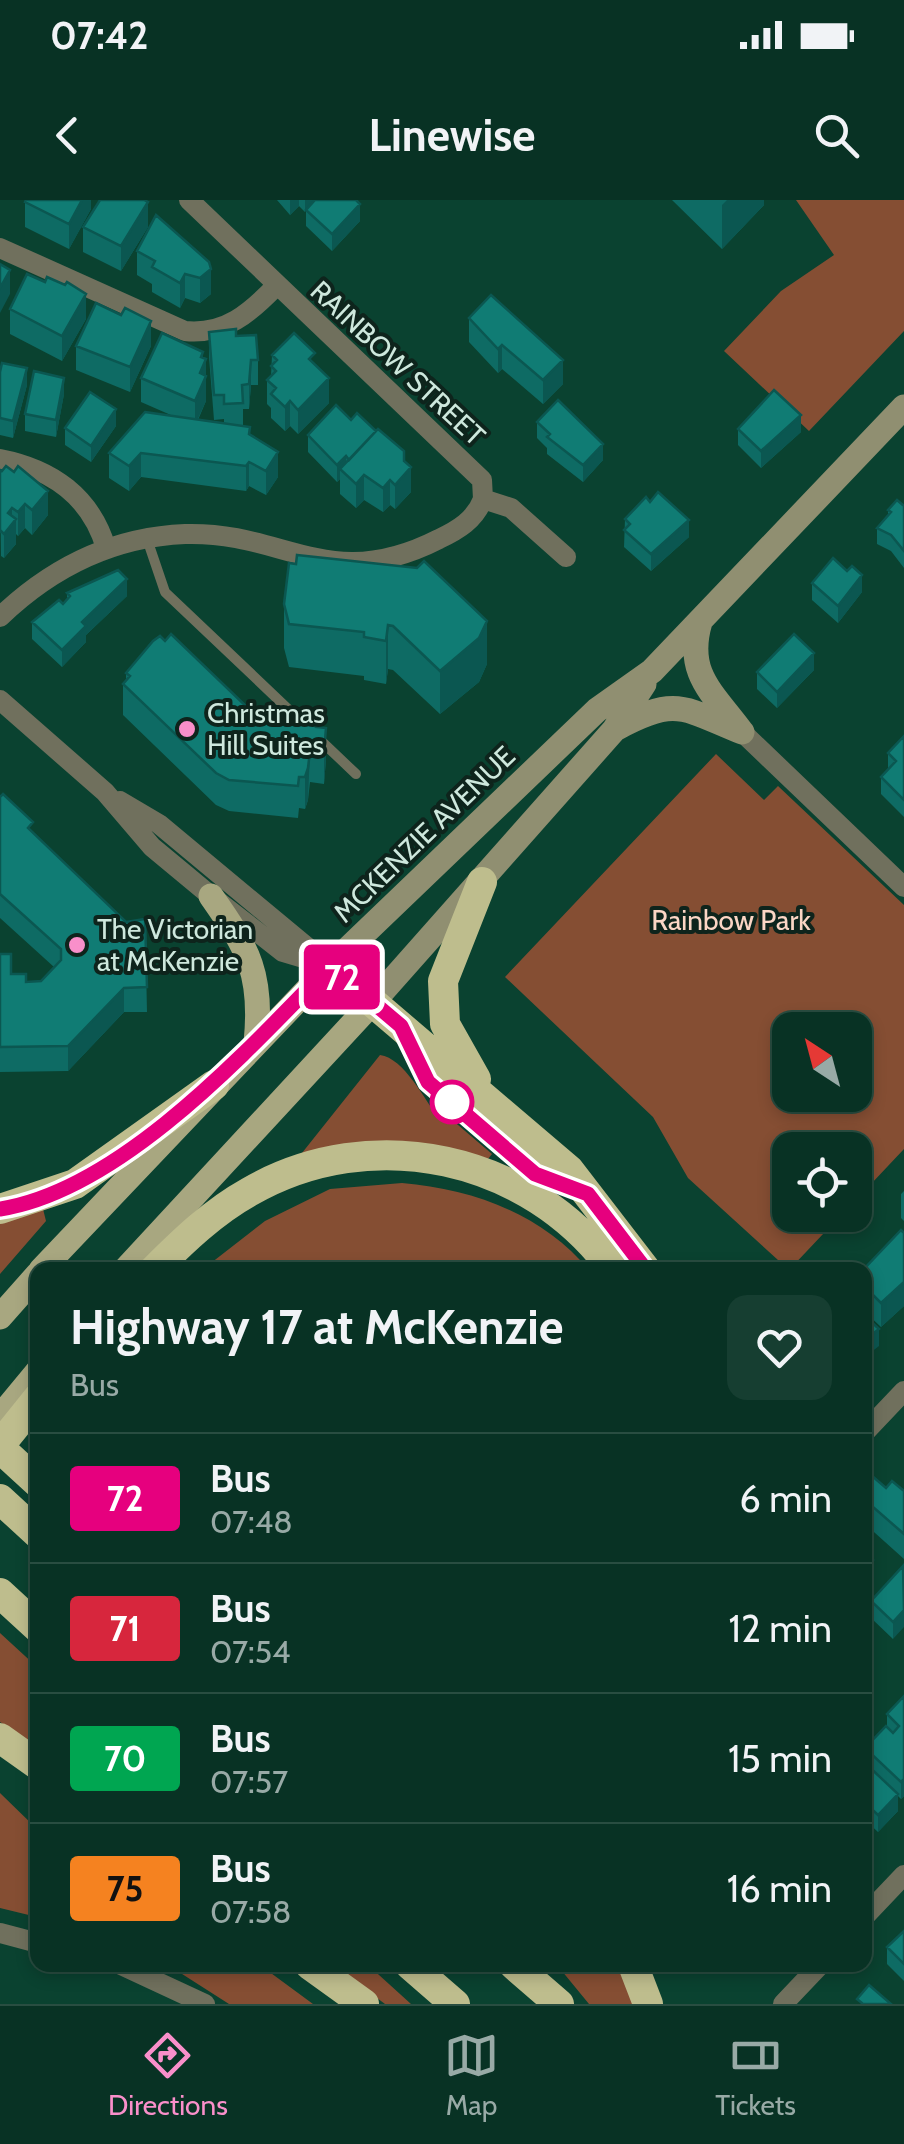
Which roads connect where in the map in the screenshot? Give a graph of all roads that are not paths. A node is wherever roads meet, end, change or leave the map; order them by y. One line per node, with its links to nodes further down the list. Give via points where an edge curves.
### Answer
1 (189, 200): 3 (street, RAINBOW STREET)
2 (0, 248): 3 (street, via 184,331 206,333 233,323)
3 (276, 286): 6 (street, RAINBOW STREET, via 482,480)
4 (904, 407): 11 (main road, MCKENZIE AVENUE)
5 (0, 459): 8 (street, via 51,476 72,492 91,510)
6 (484, 499): 7 (street, via 460,529 411,554 369,562 330,563 205,536); 9 (street, RAINBOW STREET, via 511,508)
7 (146, 539): 8 (street); 16 (lane, via 165,592)
8 (106, 548): 10 (street, via 64,566)
9 (566, 558)
10 (0, 617)
11 (700, 622): 12 (main road, MCKENZIE AVENUE); 15 (main road, via 697,673)
12 (652, 671): 14 (main road, MCKENZIE AVENUE); 21 (main road, MCKENZIE AVENUE, via 597,710)
13 (0, 700): 17 (street)
14 (614, 730): 15 (main road, via 648,711 676,706); 18 (main road, MCKENZIE AVENUE)
15 (742, 732): 19 (street)
16 (356, 774)
17 (105, 792): 20 (street, via 152,847); 21 (street, via 160,824)
18 (482, 882): 22 (main road, MCKENZIE AVENUE); 26 (highway, via 443,981 444,1024)
19 (904, 887)
20 (211, 896): 21 (street, via 283,952); 24 (main road, via 254,966)
21 (330, 966): 22 (highway); 24 (main road, MCKENZIE AVENUE)
22 (372, 1002): 23 (highway); 30 (main road, MCKENZIE AVENUE)
23 (401, 1026): 26 (highway); 27 (lane, via 428,1082 535,1174)
24 (256, 1042): 25 (main road, MCKENZIE AVENUE)
25 (214, 1085): 28 (highway, via 76,1184); 29 (main road, MCKENZIE AVENUE)
26 (487, 1098): 27 (highway)
27 (588, 1194): 33 (highway)
28 (0, 1209)
29 (48, 1262)
30 (132, 1262)
31 (163, 1262): 32 (highway, via 229,1204 281,1175 340,1159 397,1154 442,1159 513,1184 574,1225)
32 (606, 1262)
33 (640, 1262)
34 (30, 1282): 35 (main road, MCKENZIE AVENUE)
35 (0, 1317)
36 (30, 1380): 38 (main road)
37 (904, 1392): 40 (street)
38 (0, 1417)
39 (30, 1419): 41 (highway)
40 (872, 1425)
41 (14, 1461)
42 (0, 1499): 43 (highway)
43 (30, 1527)
44 (0, 1593): 45 (highway)
45 (30, 1621)
46 (0, 1738): 47 (highway)
47 (30, 1759)
48 (0, 1761): 49 (highway)
49 (30, 1778)
50 (904, 1874): 51 (street)
51 (872, 1908)
52 (0, 1932): 53 (street)
53 (30, 1940)
54 (135, 1972): 60 (street)
55 (320, 1972): 61 (highway)
56 (418, 1972): 62 (highway)
57 (522, 1972): 63 (highway)
58 (637, 1972): 64 (highway)
59 (814, 1972): 65 (street)
60 (205, 2004)
61 (364, 2004)
62 (455, 2004)
63 (559, 2004)
64 (648, 2004)
65 (784, 2004)

